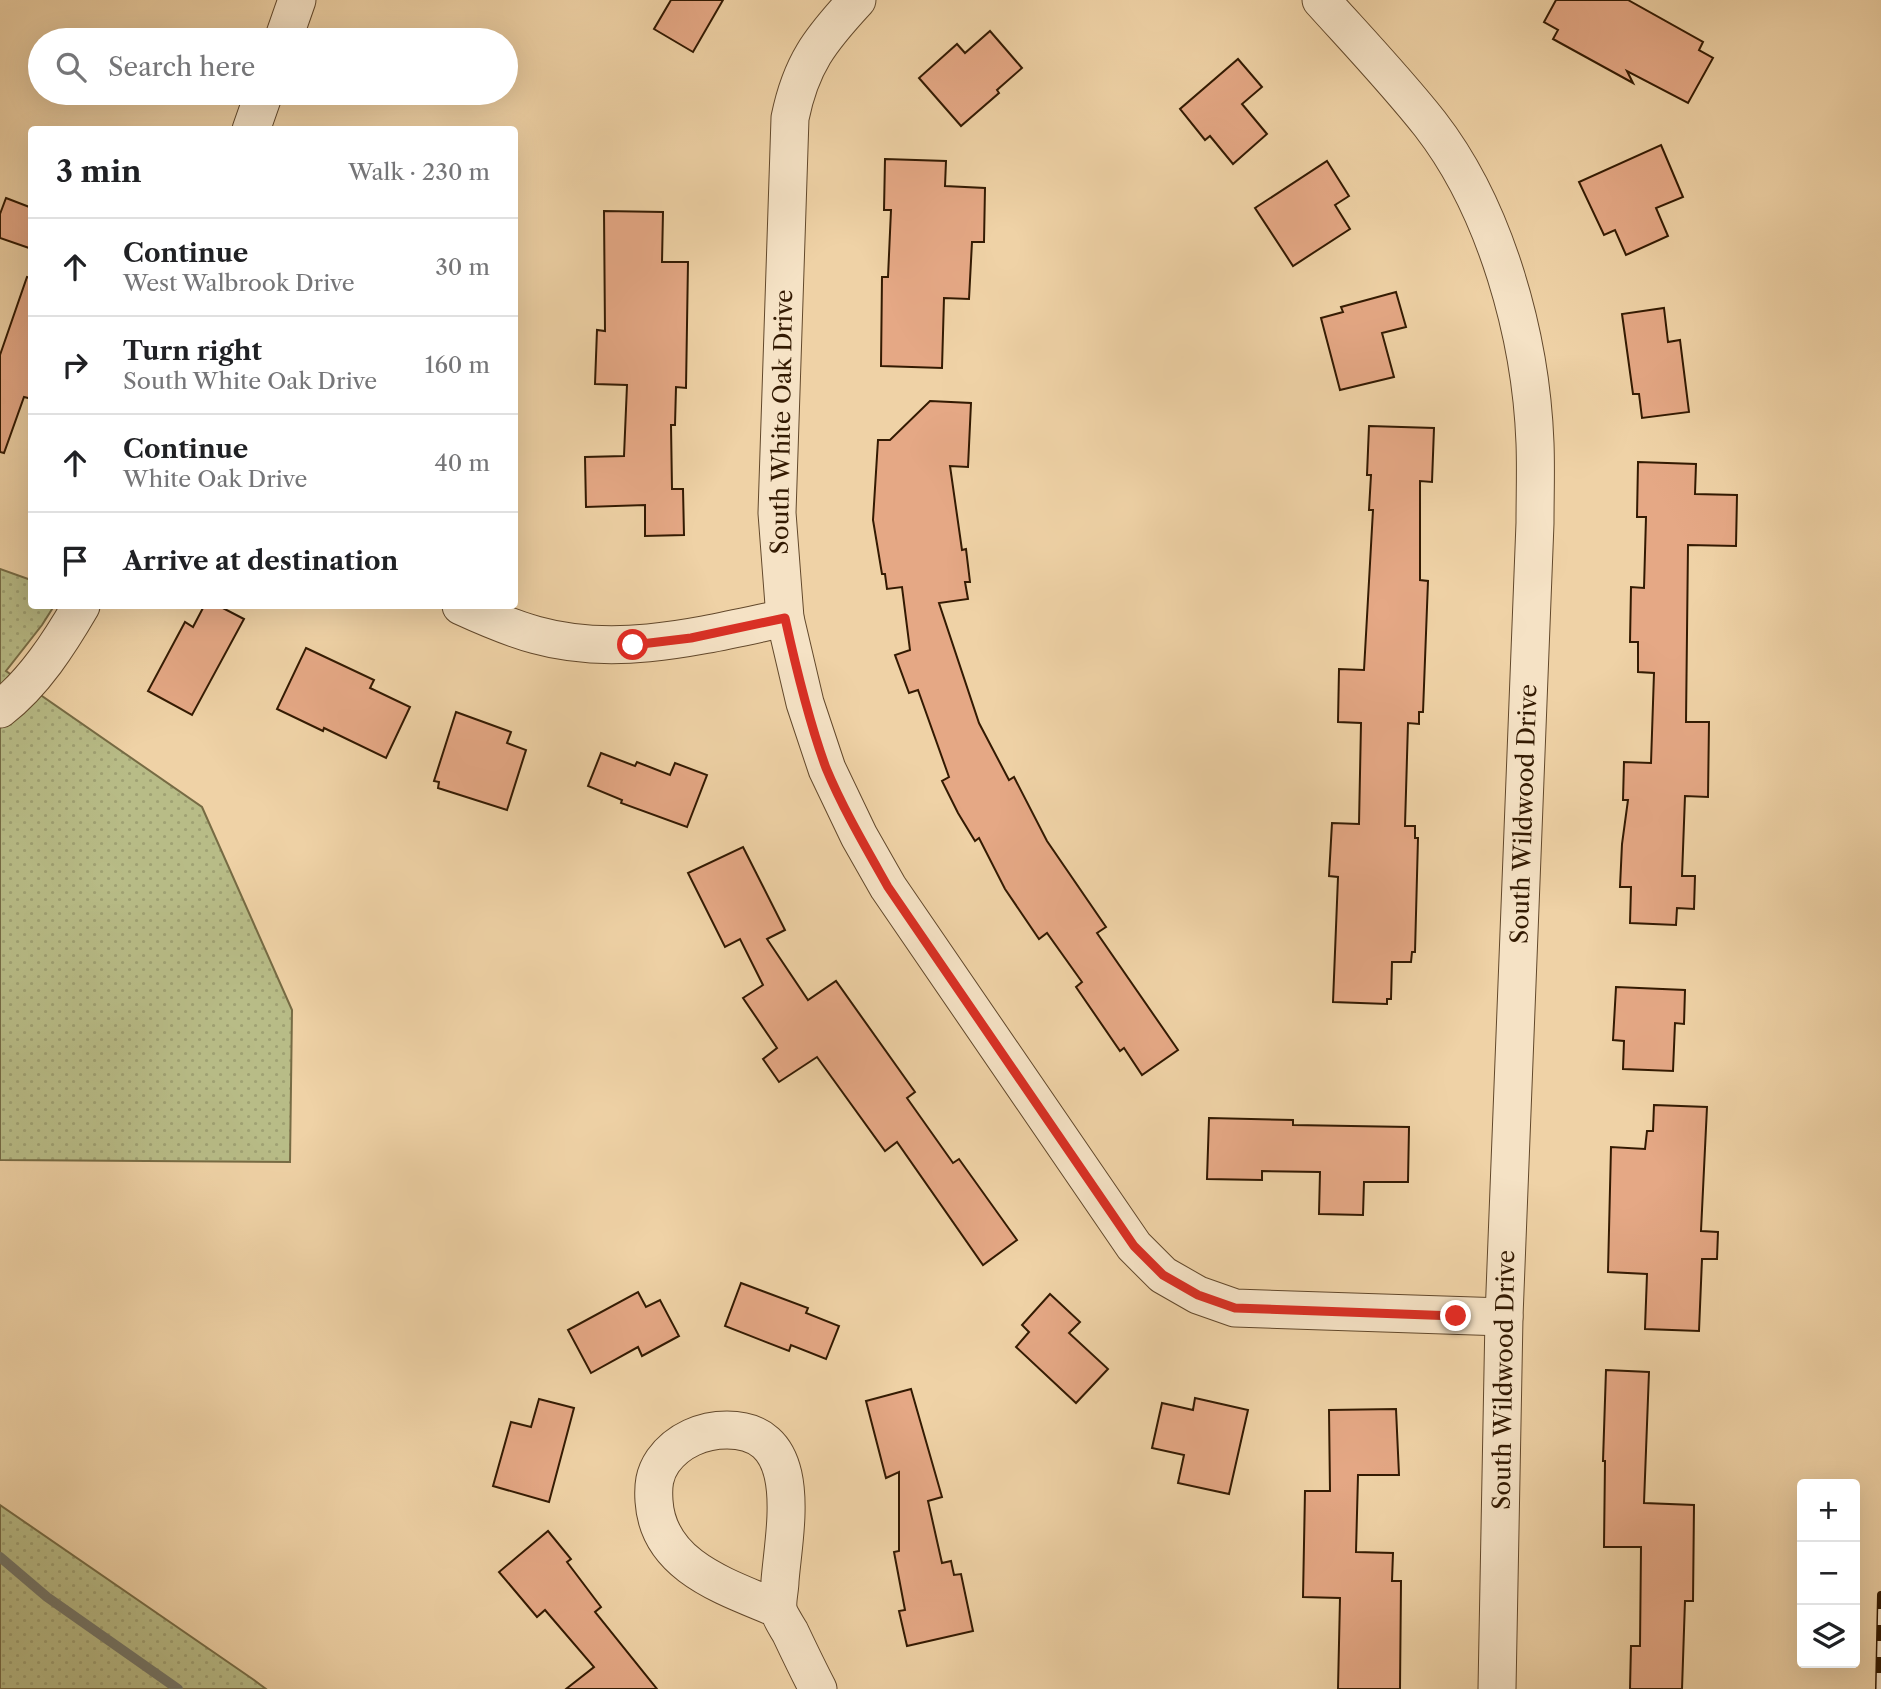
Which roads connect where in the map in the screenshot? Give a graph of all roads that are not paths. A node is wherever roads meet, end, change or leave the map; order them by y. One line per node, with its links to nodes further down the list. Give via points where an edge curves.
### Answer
1 (297, 0): 4 (street)
2 (857, 0): 9 (street, South White Oak Drive, via 824,36 804,69 790,118 777,513)
3 (1321, 0): 11 (street, South Wildwood Drive, via 1431,126 1460,172 1504,269 1528,381 1535,441 1535,523)
4 (287, 28)
5 (260, 105): 6 (street)
6 (252, 126)
7 (79, 609): 10 (street, via 58,643)
8 (468, 609): 9 (street, via 536,636 585,645 691,638)
9 (785, 618): 11 (street, South White Oak Drive, via 805,703 827,769 888,887 1134,1246 1163,1275 1198,1295 1235,1308)
10 (0, 709)
11 (1504, 1317): 14 (street, South Wildwood Drive)
12 (778, 1609): 12 (street, via 786,1492 778,1457 754,1435 734,1430 699,1433 667,1455 656,1471 653,1488 660,1531 685,1563 706,1577); 13 (street)
13 (818, 1689)
14 (1497, 1689)

